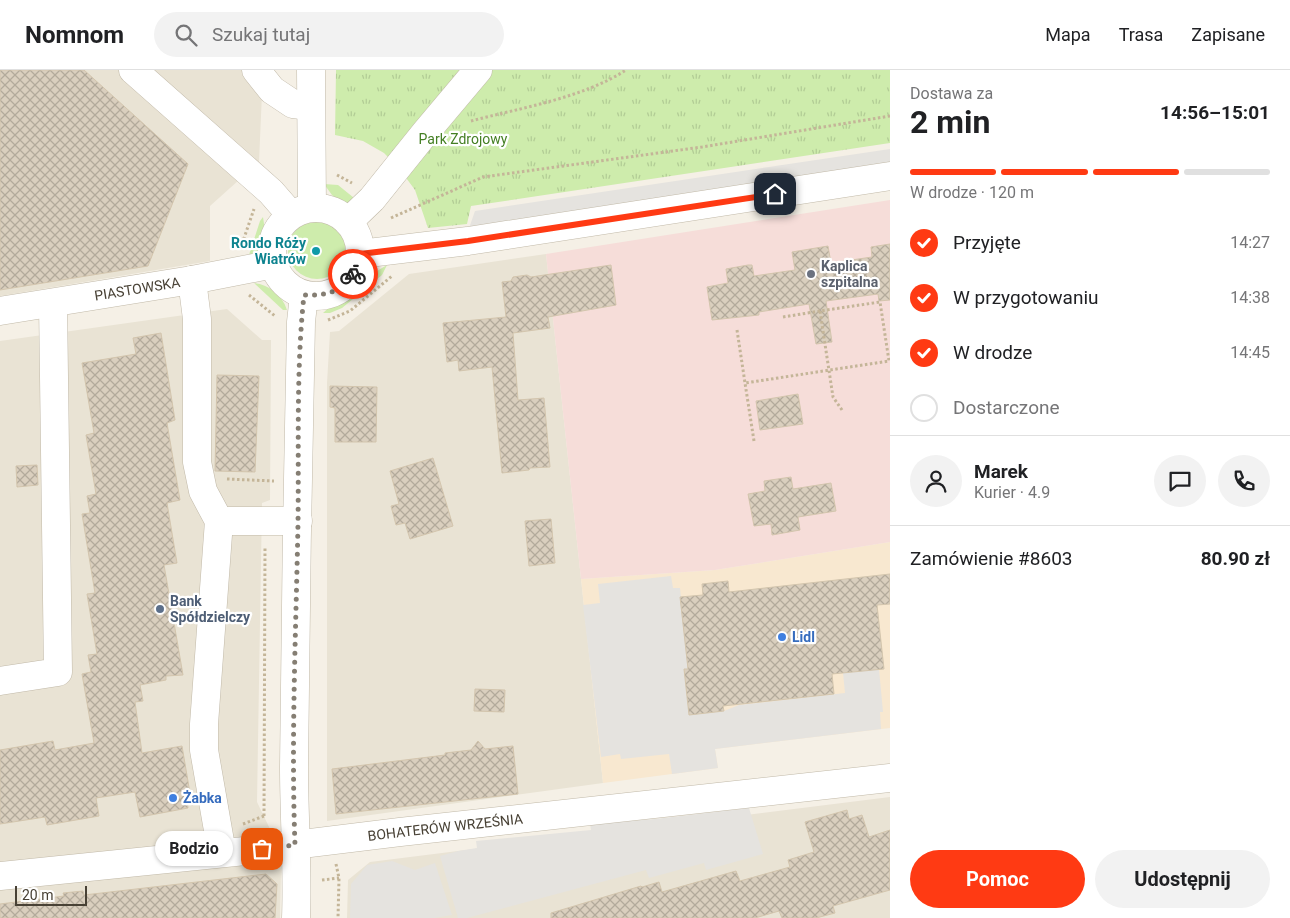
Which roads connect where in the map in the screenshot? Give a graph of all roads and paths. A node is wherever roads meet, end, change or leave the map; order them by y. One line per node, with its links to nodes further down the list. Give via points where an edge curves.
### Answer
1 (133, 70): 12 (street, via 270,192)
2 (256, 70): 6 (street, via 272,90 293,104)
3 (311, 70): 6 (street)
4 (478, 70): 11 (street, via 425,133)
5 (626, 70): 8 (path, via 588,89)
6 (310, 106): 9 (street)
7 (890, 116): 11 (path, via 702,147 483,177)
8 (470, 121)
9 (312, 172): 11 (path, via 330,172 348,180); 12 (street)
10 (890, 176): 14 (street)
11 (381, 208): 13 (street); 14 (path)
12 (301, 212): 13 (street, via 328,210); 16 (street, via 277,231 272,243)
13 (348, 222): 15 (street, via 356,235)
14 (396, 251): 15 (street); 23 (path, via 398,270 388,280 350,311)
15 (360, 254): 18 (street, via 352,277 338,290 323,295)
16 (274, 264): 17 (street, PIASTOWSKA); 18 (street, via 286,284)
17 (192, 280): 19 (street, PIASTOWSKA); 29 (street, via 197,319 197,462)
18 (304, 295): 32 (street)
19 (53, 303): 20 (street, PIASTOWSKA); 33 (street, via 58,672)
20 (0, 311)
21 (820, 311): 22 (path); 25 (path); 25 (path, via 880,302 889,361)
22 (783, 317)
23 (321, 322)
24 (737, 330): 26 (path)
25 (829, 370): 26 (path); 27 (path, via 834,397)
26 (745, 383): 28 (path)
27 (842, 410)
28 (754, 441)
29 (201, 478): 30 (path); 31 (street, via 203,491)
30 (279, 481)
31 (219, 521): 32 (street); 37 (street, via 204,750)
32 (298, 521): 36 (street)
33 (0, 681)
34 (890, 778): 35 (street, BOHATERÓW WRZEŚNIA)
35 (332, 840): 36 (street, BOHATERÓW WRZEŚNIA); 40 (path, via 339,878)
36 (295, 845): 37 (street, BOHATERÓW WRZEŚNIA); 39 (street)
37 (222, 853): 38 (street, BOHATERÓW WRZEŚNIA)
38 (0, 876)
39 (296, 918)
40 (338, 918)

